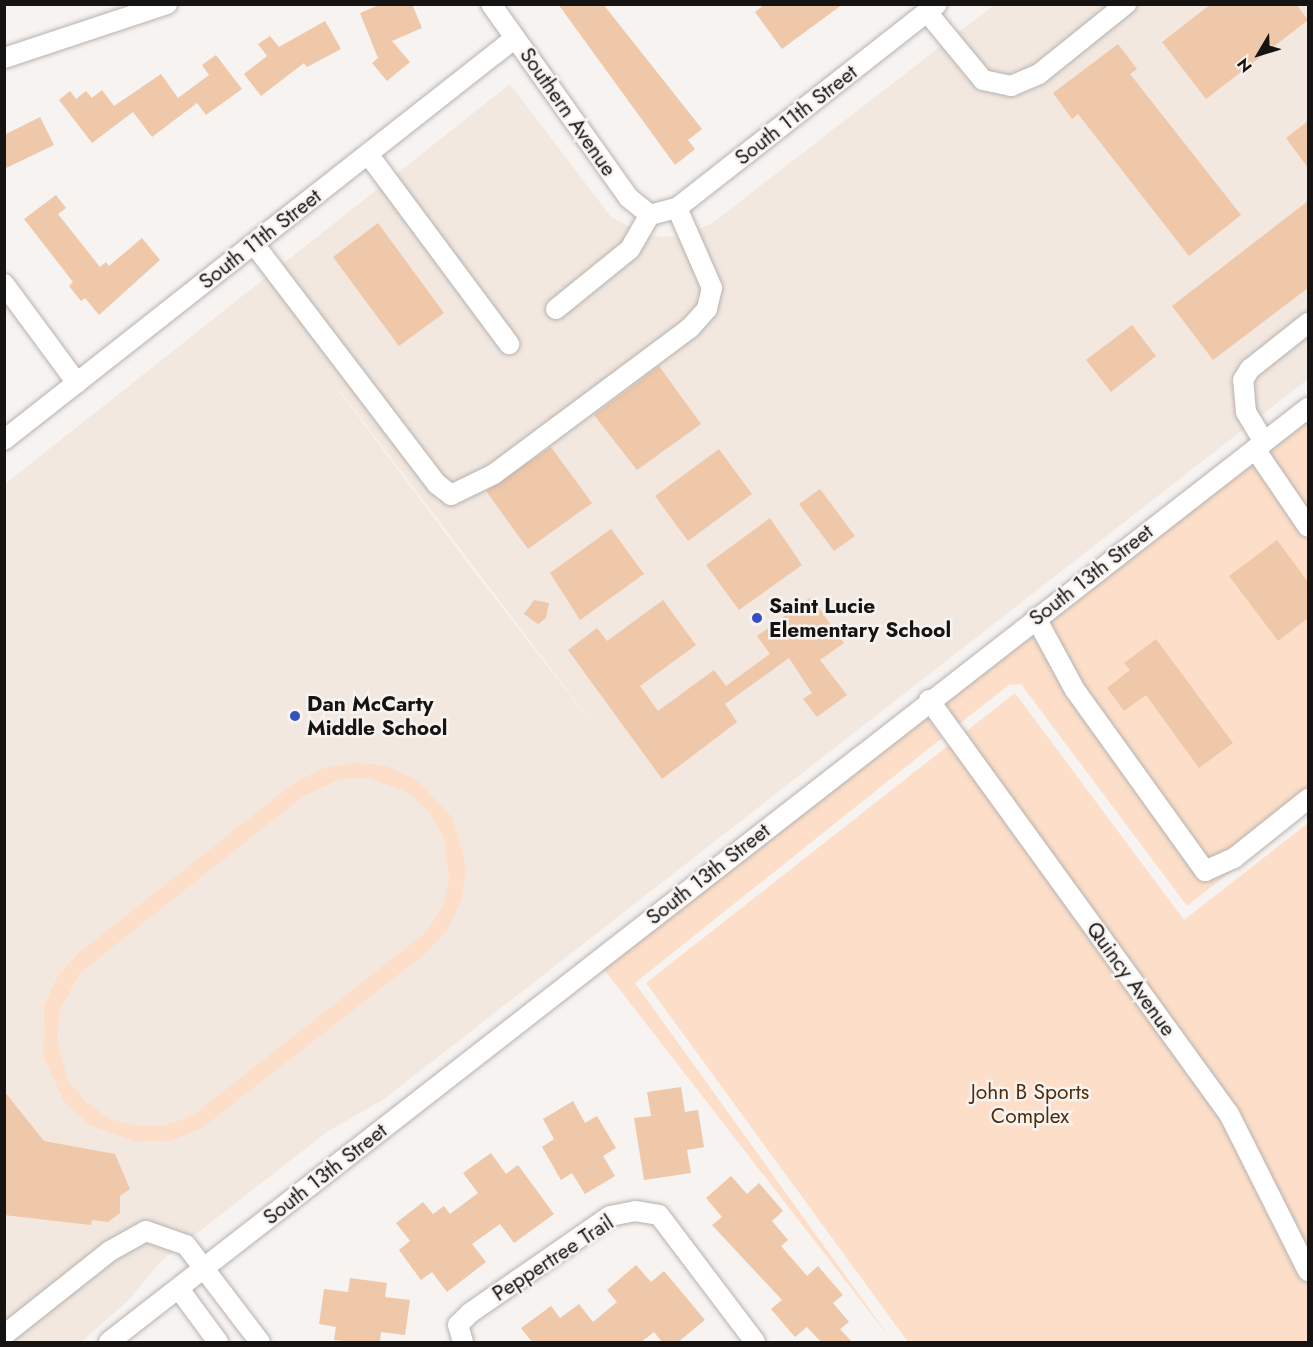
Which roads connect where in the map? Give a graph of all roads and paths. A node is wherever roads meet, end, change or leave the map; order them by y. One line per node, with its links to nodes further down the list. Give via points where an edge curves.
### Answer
1 (491, 4): 5 (street, Southern Avenue)
2 (1126, 4): 4 (street, via 1039,74 1011,86 983,80)
3 (155, 6): 6 (street)
4 (932, 8): 8 (street, South 11th Street)
5 (515, 38): 7 (street, South 11th Street); 9 (street, Southern Avenue, via 629,198)
6 (4, 58)
7 (368, 154): 10 (street, South 11th Street); 14 (street)
8 (677, 208): 9 (street, South 11th Street); 10 (street, via 712,288 707,309 690,328 494,474 451,495 437,484)
9 (650, 215): 12 (street, via 630,249)
10 (254, 244): 15 (street, South 11th Street)
11 (4, 284): 15 (street)
12 (556, 309)
13 (1308, 323): 18 (street, via 1250,369 1243,380 1246,412)
14 (509, 344)
15 (76, 383): 17 (street, South 11th Street)
16 (1308, 408): 18 (street, South 13th Street)
17 (4, 440)
18 (1260, 446): 19 (street); 20 (street, South 13th Street)
19 (1308, 527)
20 (1036, 618): 21 (street, South 13th Street); 22 (street, via 1075,690 1205,871 1234,858)
21 (929, 700): 23 (street, South 13th Street); 24 (street, Quincy Avenue, via 1229,1114)
22 (1308, 799)
23 (205, 1268): 25 (street, South 13th Street); 26 (street, via 186,1245 146,1231 110,1251); 29 (street)
24 (1308, 1271)
25 (179, 1288): 27 (street, South 13th Street); 28 (street)
26 (4, 1335)
27 (109, 1342)
28 (218, 1342)
29 (260, 1342)
30 (463, 1342): 31 (street, Peppertree Trail, via 458,1325 470,1313 610,1216 636,1211 658,1215)
31 (755, 1342)

